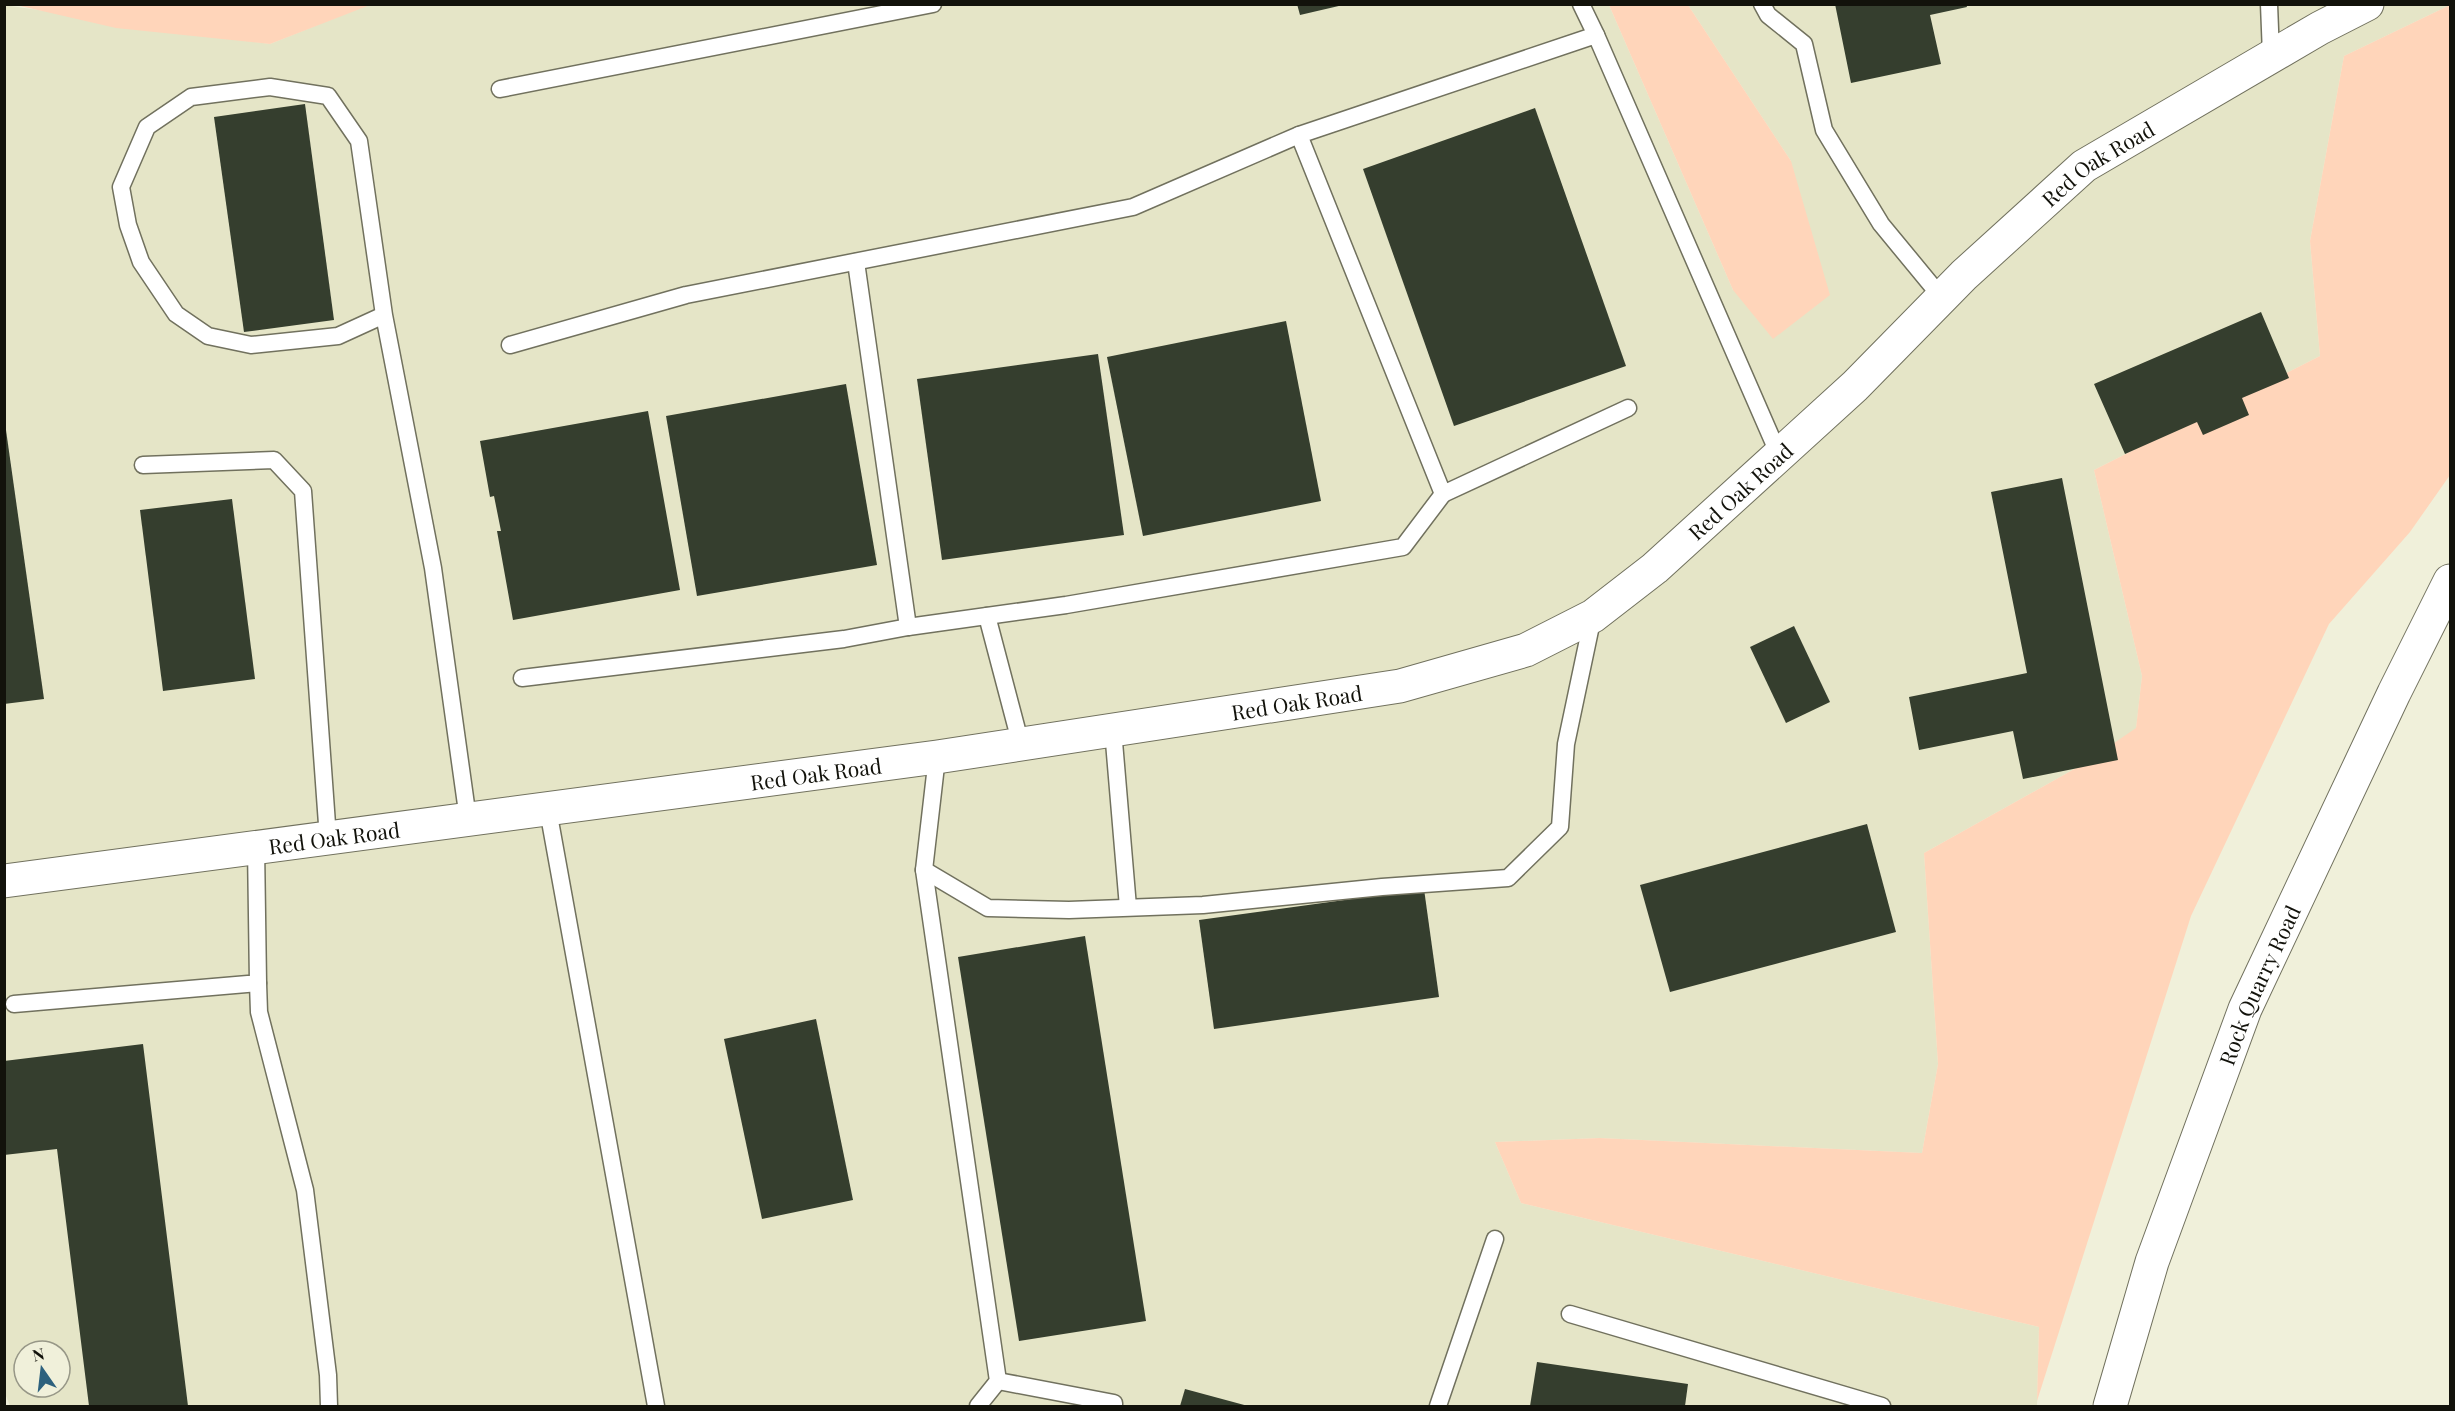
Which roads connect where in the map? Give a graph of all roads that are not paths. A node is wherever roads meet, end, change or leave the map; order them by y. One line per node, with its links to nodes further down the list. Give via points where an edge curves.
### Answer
1 (933, 4): 8 (lane)
2 (1581, 4): 6 (lane)
3 (1762, 4): 11 (lane, via 1768,15 1804,44 1824,130 1881,224)
4 (2269, 4): 7 (lane)
5 (2367, 4): 7 (street, Red Oak Road)
6 (1596, 35): 9 (lane); 15 (lane)
7 (2271, 55): 11 (street, Red Oak Road, via 2084,166)
8 (500, 89)
9 (1299, 135): 10 (lane, via 1133,207); 17 (lane)
10 (856, 262): 13 (lane, via 686,296); 21 (lane)
11 (1942, 298): 15 (street, Red Oak Road, via 1855,386)
12 (384, 315): 12 (lane, via 338,336 251,345 208,336 176,314 141,261 128,225 121,187 147,127 191,97 270,87 328,96 359,141); 27 (lane, via 433,568)
13 (510, 345)
14 (1628, 408): 17 (lane)
15 (1779, 455): 20 (street, Red Oak Road, via 1654,568)
16 (143, 465): 28 (lane, via 274,460 303,491)
17 (1443, 494): 19 (lane, via 1403,547)
18 (2451, 581): 44 (street, Rock Quarry Road, via 2245,1009 2152,1262)
19 (987, 616): 21 (lane); 24 (lane)
20 (1593, 616): 23 (street, Red Oak Road, via 1526,650 1400,686); 32 (lane, via 1566,744 1560,827 1508,878)
21 (908, 627): 22 (lane, via 844,639)
22 (522, 678)
23 (1113, 730): 24 (street, Red Oak Road); 32 (lane)
24 (1021, 745): 25 (street, Red Oak Road)
25 (937, 758): 26 (street, Red Oak Road); 30 (lane)
26 (548, 810): 27 (street, Red Oak Road); 39 (lane)
27 (468, 819): 28 (street, Red Oak Road)
28 (328, 838): 29 (street, Red Oak Road)
29 (256, 847): 31 (street, Red Oak Road); 33 (lane)
30 (924, 870): 32 (lane, via 988,908); 37 (lane)
31 (4, 881)
32 (1128, 908)
33 (258, 983): 34 (lane); 38 (lane, via 260,1012 305,1190)
34 (15, 1004)
35 (1495, 1239): 42 (lane)
36 (1570, 1314): 43 (lane)
37 (998, 1381): 40 (lane); 41 (lane, via 1114,1403)
38 (329, 1407)
39 (656, 1407)
40 (978, 1407)
41 (1114, 1407)
42 (1438, 1407)
43 (1882, 1407)
44 (2110, 1407)

